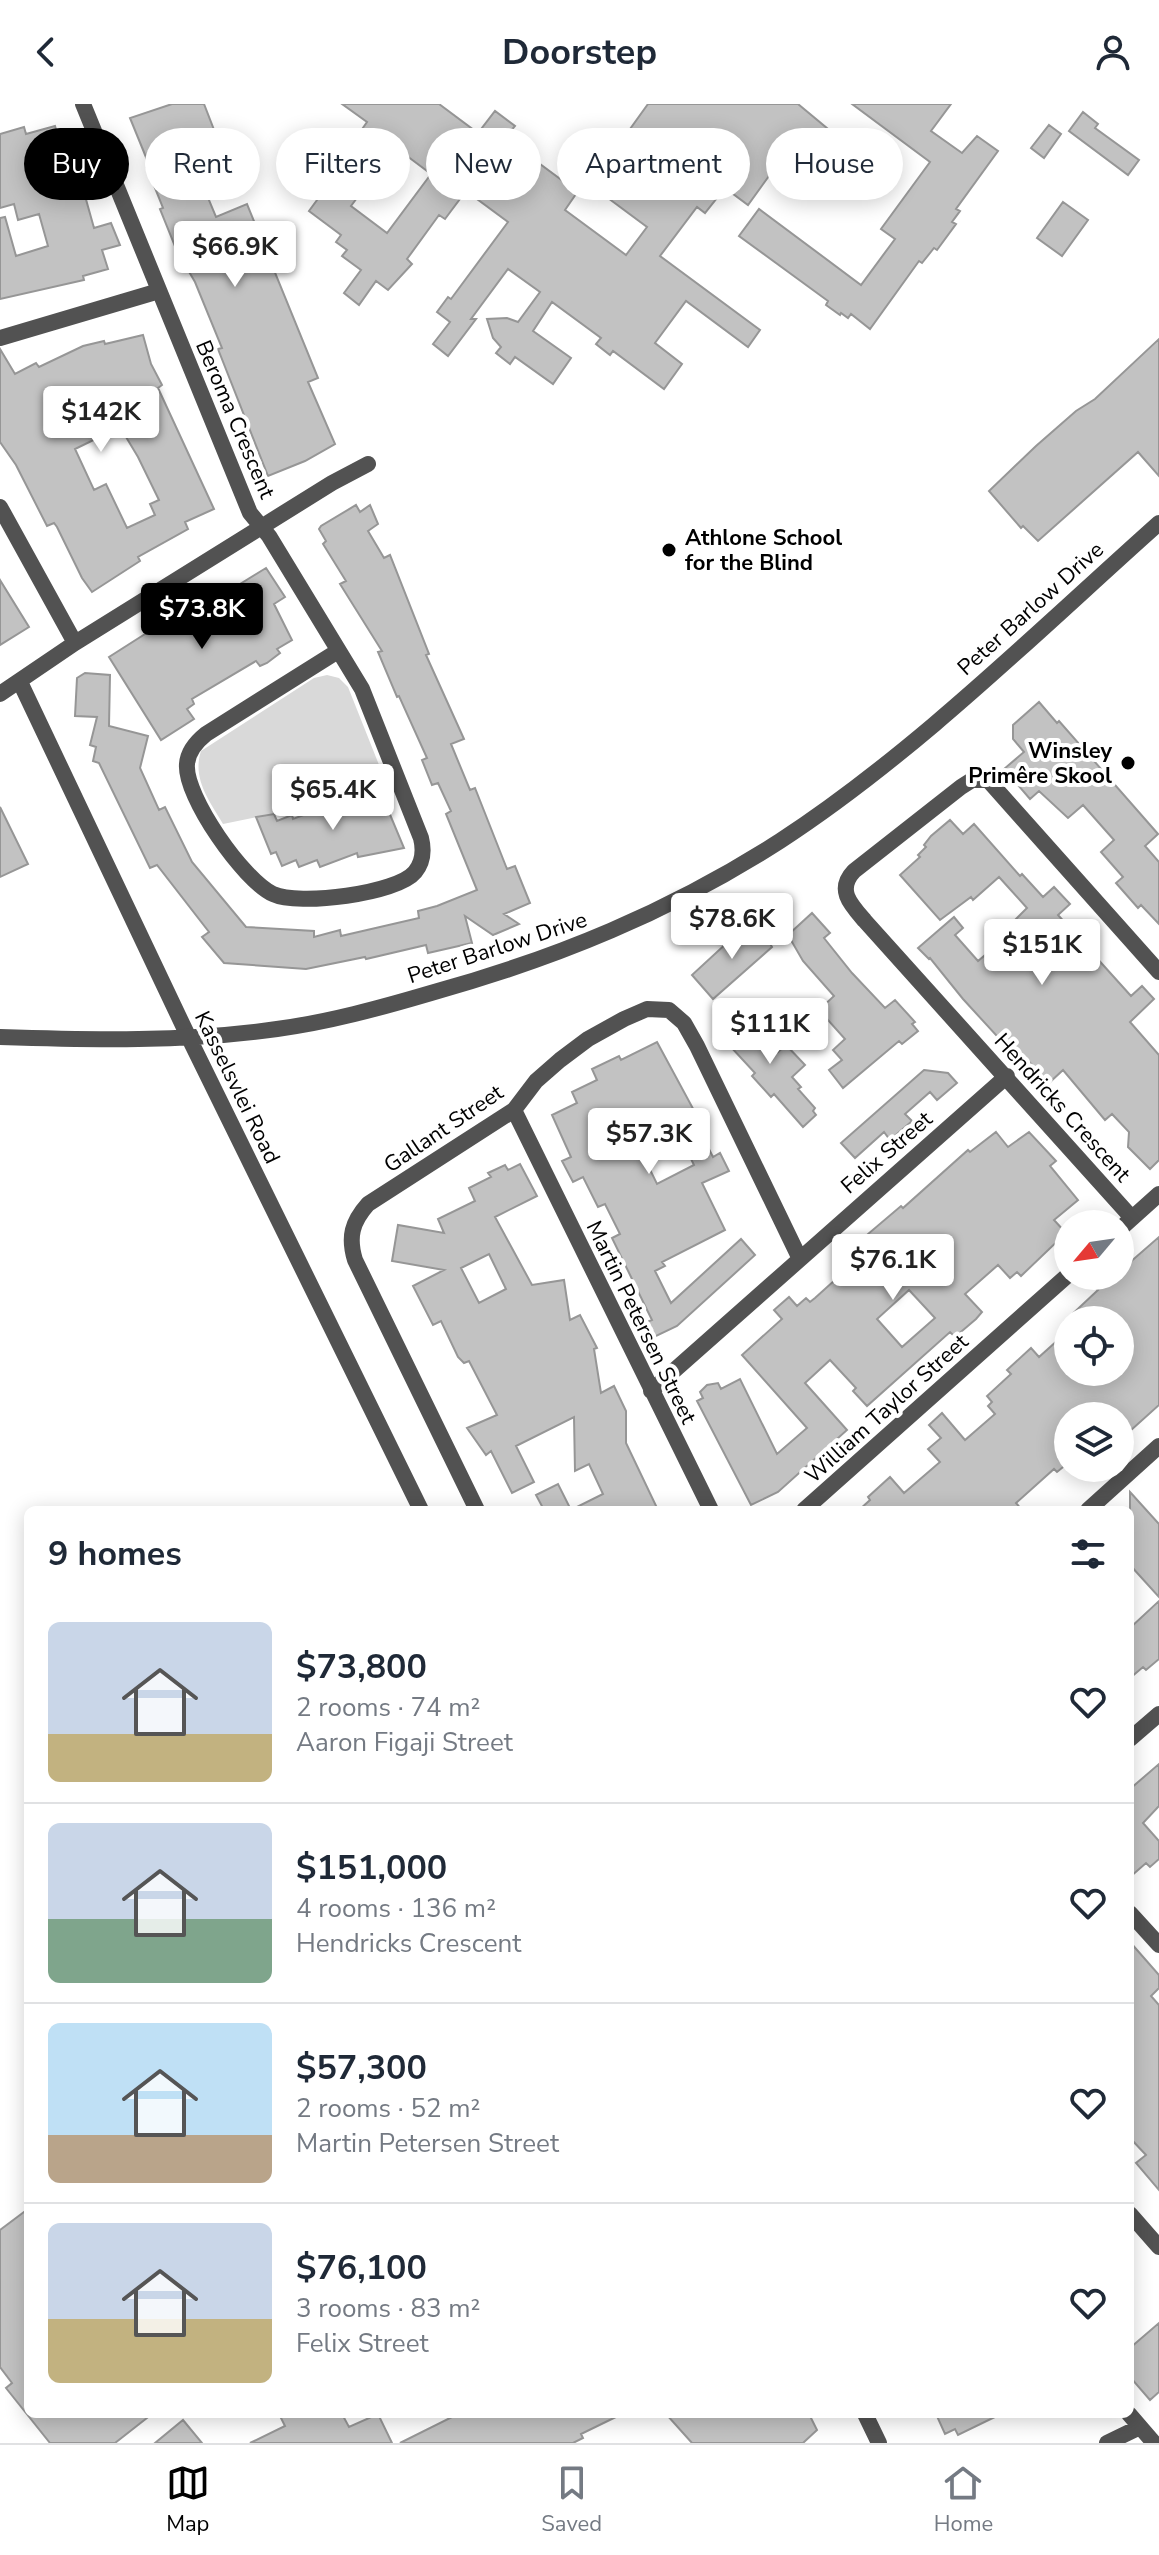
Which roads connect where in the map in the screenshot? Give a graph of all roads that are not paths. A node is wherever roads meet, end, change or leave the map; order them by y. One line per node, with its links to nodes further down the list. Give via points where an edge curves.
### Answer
1 (83, 104): 2 (street, Beroma Crescent)
2 (159, 291): 3 (street); 7 (street, Beroma Crescent, via 250,513)
3 (0, 338)
4 (368, 464): 7 (street)
5 (0, 507): 8 (street)
6 (1159, 523): 13 (street, Peter Barlow Drive, via 875,772 779,841 647,915 531,963 411,999 273,1030)
7 (261, 526): 8 (street); 9 (street, Beroma Crescent)
8 (75, 643): 10 (street)
9 (338, 651): 9 (street, via 362,689 423,855 415,872 400,883 337,898 283,898 256,884 217,834 190,786 189,755 206,734)
10 (20, 682): 11 (street); 13 (street, Kasselsvlei Road)
11 (0, 694)
12 (1159, 972): 15 (street, Hendricks Crescent, via 993,785 980,778 961,787 854,871 845,894)
13 (188, 1036): 14 (street, Peter Barlow Drive); 24 (street, Kasselsvlei Road)
14 (0, 1037)
15 (1007, 1076): 18 (street, Hendricks Crescent); 20 (street, Felix Street)
16 (514, 1110): 20 (street, Gallant Street, via 536,1081 588,1039 647,1009 669,1010 697,1046); 22 (street, Martin Petersen Street); 25 (street, Gallant Street, via 368,1204 353,1225 351,1239 360,1271)
17 (1159, 1194): 19 (street)
18 (1115, 1210)
19 (1134, 1217)
20 (799, 1257): 22 (street, Felix Street)
21 (1054, 1287): 27 (street, William Taylor Street)
22 (651, 1391): 26 (street, Martin Petersen Street)
23 (1159, 1446): 28 (street)
24 (419, 1506)
25 (475, 1506)
26 (709, 1506)
27 (808, 1506)
28 (1092, 1506)
29 (1159, 1714): 30 (street)
30 (1134, 1736)
31 (1134, 1917): 32 (street)
32 (1159, 1945)
33 (1134, 2219): 34 (street)
34 (1159, 2247)
35 (867, 2418): 37 (street)
36 (1134, 2420): 38 (street); 39 (street)
37 (879, 2443)
38 (1107, 2443)
39 (1154, 2443)

